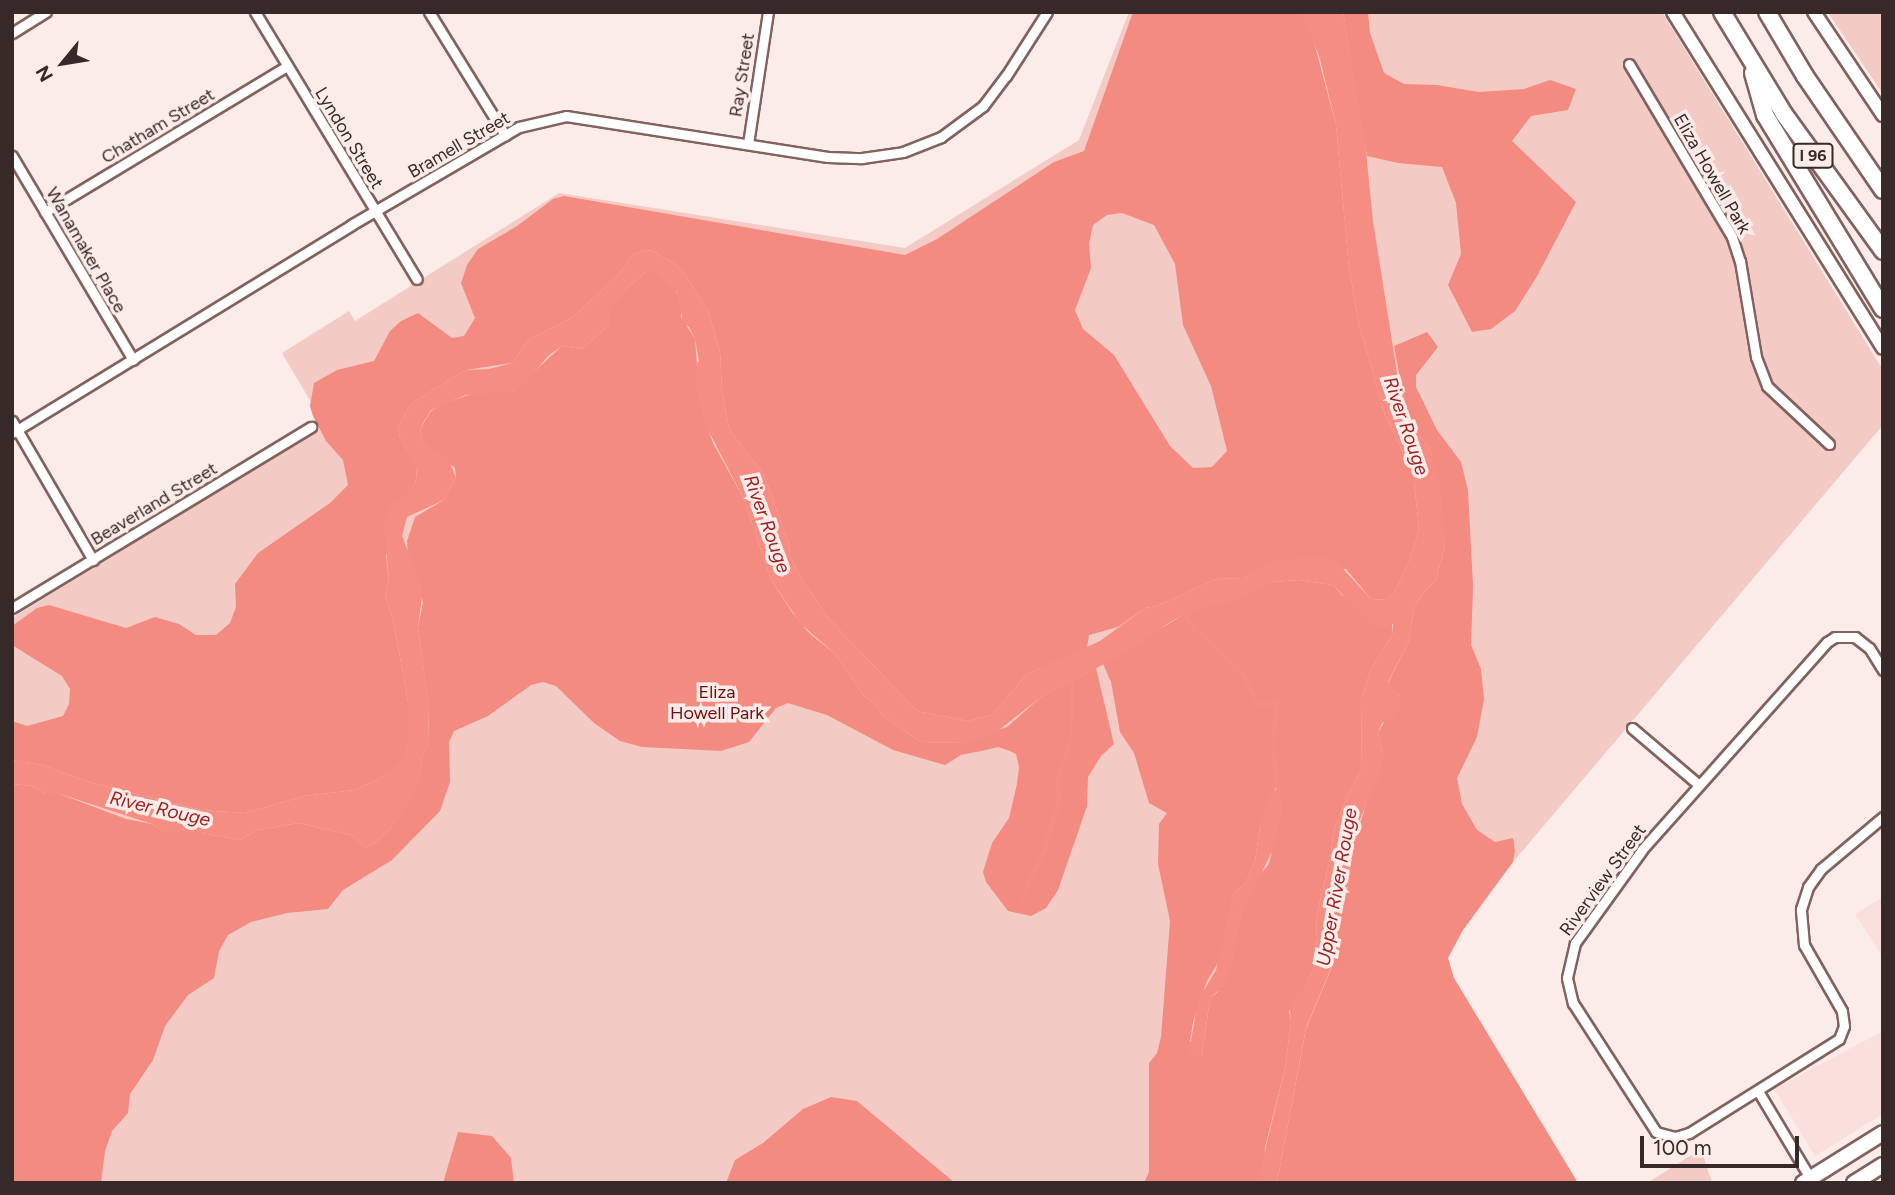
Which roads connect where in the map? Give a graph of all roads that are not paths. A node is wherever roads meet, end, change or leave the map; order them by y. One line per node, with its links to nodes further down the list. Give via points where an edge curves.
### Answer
1 (46, 12): 10 (street)
2 (255, 12): 13 (street, Lyndon Street)
3 (429, 12): 15 (street)
4 (768, 12): 16 (street, Ray Street)
5 (1047, 12): 16 (street, Bramell Street, via 983,106 958,127 923,145 881,157 845,158)
6 (1672, 12): 26 (main road)
7 (1721, 12): 11 (highway, I 96)
8 (1767, 12): 17 (highway, I 96)
9 (1814, 12): 14 (main road)
10 (12, 33)
11 (1748, 58): 23 (highway, I 96); 25 (highway, via 1765,115)
12 (1629, 64): 31 (street, Eliza Howell Park, via 1732,237 1756,357 1767,386)
13 (287, 66): 21 (street, Lyndon Street); 22 (street, Chatham Street)
14 (1883, 116)
15 (505, 135): 16 (street, Bramell Street, via 535,121 566,116); 21 (street, Bramell Street)
16 (748, 144)
17 (1854, 148): 19 (highway); 20 (highway, I 96)
18 (12, 156): 22 (street, Wanamaker Place)
19 (1883, 180)
20 (1883, 190)
21 (375, 211): 24 (street, Lyndon Street); 27 (street, Bramell Street)
22 (45, 212): 27 (street, Wanamaker Place)
23 (1883, 251)
24 (416, 279)
25 (1883, 309)
26 (1883, 348)
27 (133, 360): 30 (street, Bramell Street)
28 (12, 421): 30 (street)
29 (311, 427): 32 (street, Beaverland Street)
30 (15, 432): 32 (street)
31 (1829, 444)
32 (93, 560): 33 (street, Beaverland Street)
33 (12, 608)
34 (1883, 670): 36 (street, Riverview Street, via 1869,648 1855,637 1835,637)
35 (1632, 727): 36 (street)
36 (1699, 785): 38 (street, Riverview Street, via 1642,850 1582,931 1568,964 1569,991 1647,1123 1662,1136 1682,1136)
37 (1883, 817): 38 (street, Riverview Street, via 1821,869 1808,887 1801,909 1804,945 1842,1011 1843,1031 1831,1046)
38 (1758, 1091): 41 (street)
39 (1883, 1133): 41 (main road)
40 (1883, 1165): 42 (main road)
41 (1806, 1181)
42 (1854, 1183)

